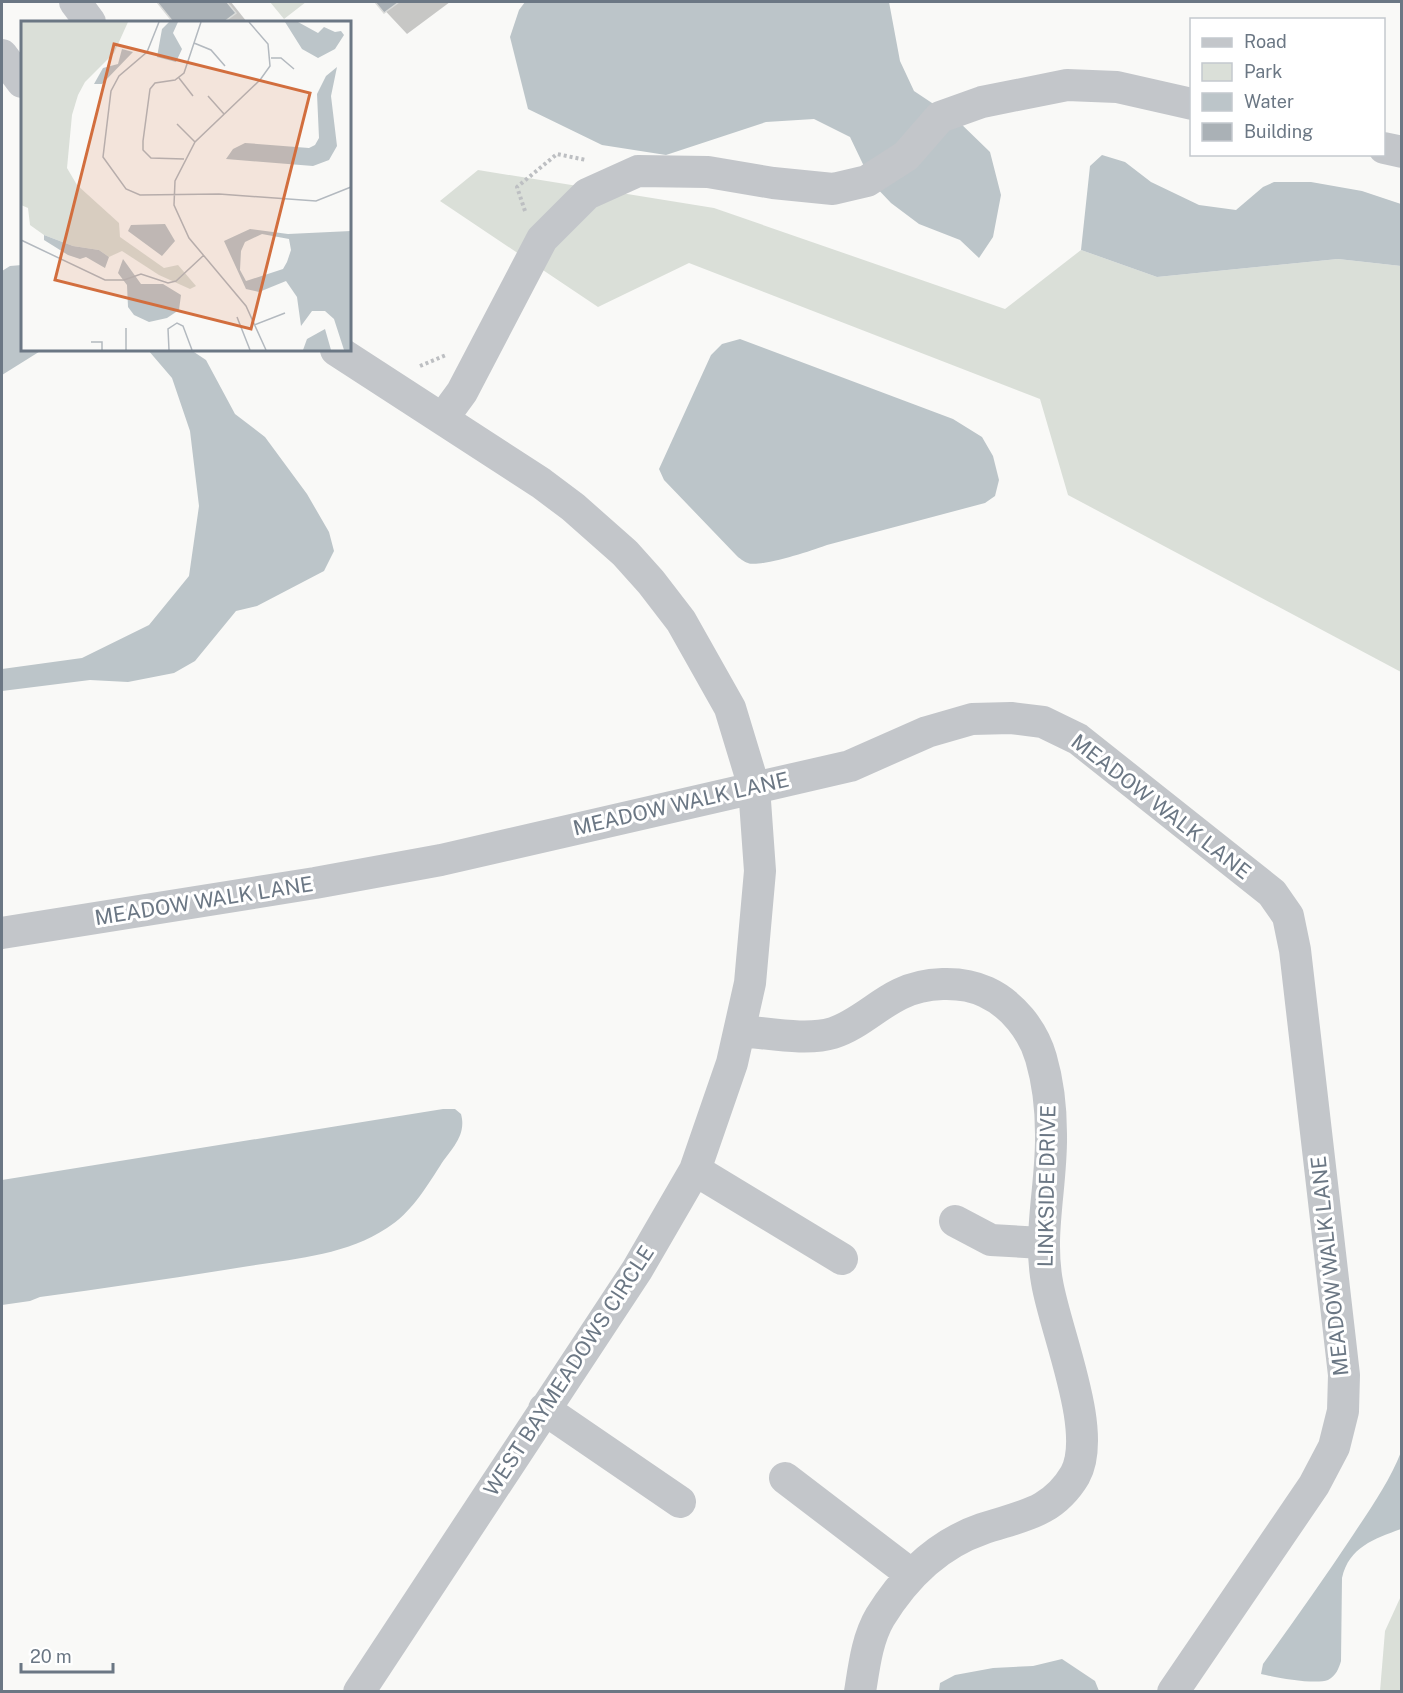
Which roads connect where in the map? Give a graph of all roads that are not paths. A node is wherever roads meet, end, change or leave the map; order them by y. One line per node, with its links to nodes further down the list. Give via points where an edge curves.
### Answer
1 (75, 2): 2 (street)
2 (89, 21)
3 (2, 55): 4 (street)
4 (21, 81)
5 (1190, 104): 9 (street, via 1117,87 1067,85 982,102 940,117 906,156 867,181 832,189 708,172 638,171 587,194 542,239 462,392)
6 (1385, 148): 7 (street)
7 (1401, 152)
8 (338, 351): 9 (street, WEST BAYMEADOWS CIRCLE)
9 (442, 418): 10 (street, WEST BAYMEADOWS CIRCLE, via 518,466 573,507 651,582 681,621 730,708)
10 (754, 787): 11 (street, MEADOW WALK LANE, via 429,862); 12 (street, WEST BAYMEADOWS CIRCLE, via 760,871 750,983); 23 (street, MEADOW WALK LANE, via 850,766 927,732 972,719 1043,722 1078,739 1272,893 1288,916 1344,1375 1343,1411 1334,1447 1314,1485)
11 (2, 933)
12 (740, 1031): 13 (street, WEST BAYMEADOWS CIRCLE); 15 (street, LINKSIDE DRIVE, via 811,1036 833,1033 901,993 931,985 960,984 985,991 1008,1006 1027,1027 1040,1055 1048,1090 1051,1136)
13 (695, 1170): 16 (street); 17 (street, WEST BAYMEADOWS CIRCLE, via 637,1270)
14 (955, 1221): 15 (street, via 991,1240)
15 (1042, 1243): 20 (street, LINKSIDE DRIVE, via 1047,1283 1082,1419 1083,1449 1076,1474 1058,1497 1039,1511 953,1542)
16 (842, 1259)
17 (544, 1409): 19 (street); 21 (street, WEST BAYMEADOWS CIRCLE)
18 (785, 1478): 20 (street)
19 (680, 1502)
20 (912, 1575): 22 (street, LINKSIDE DRIVE, via 879,1618)
21 (359, 1692)
22 (860, 1692)
23 (1173, 1692)

